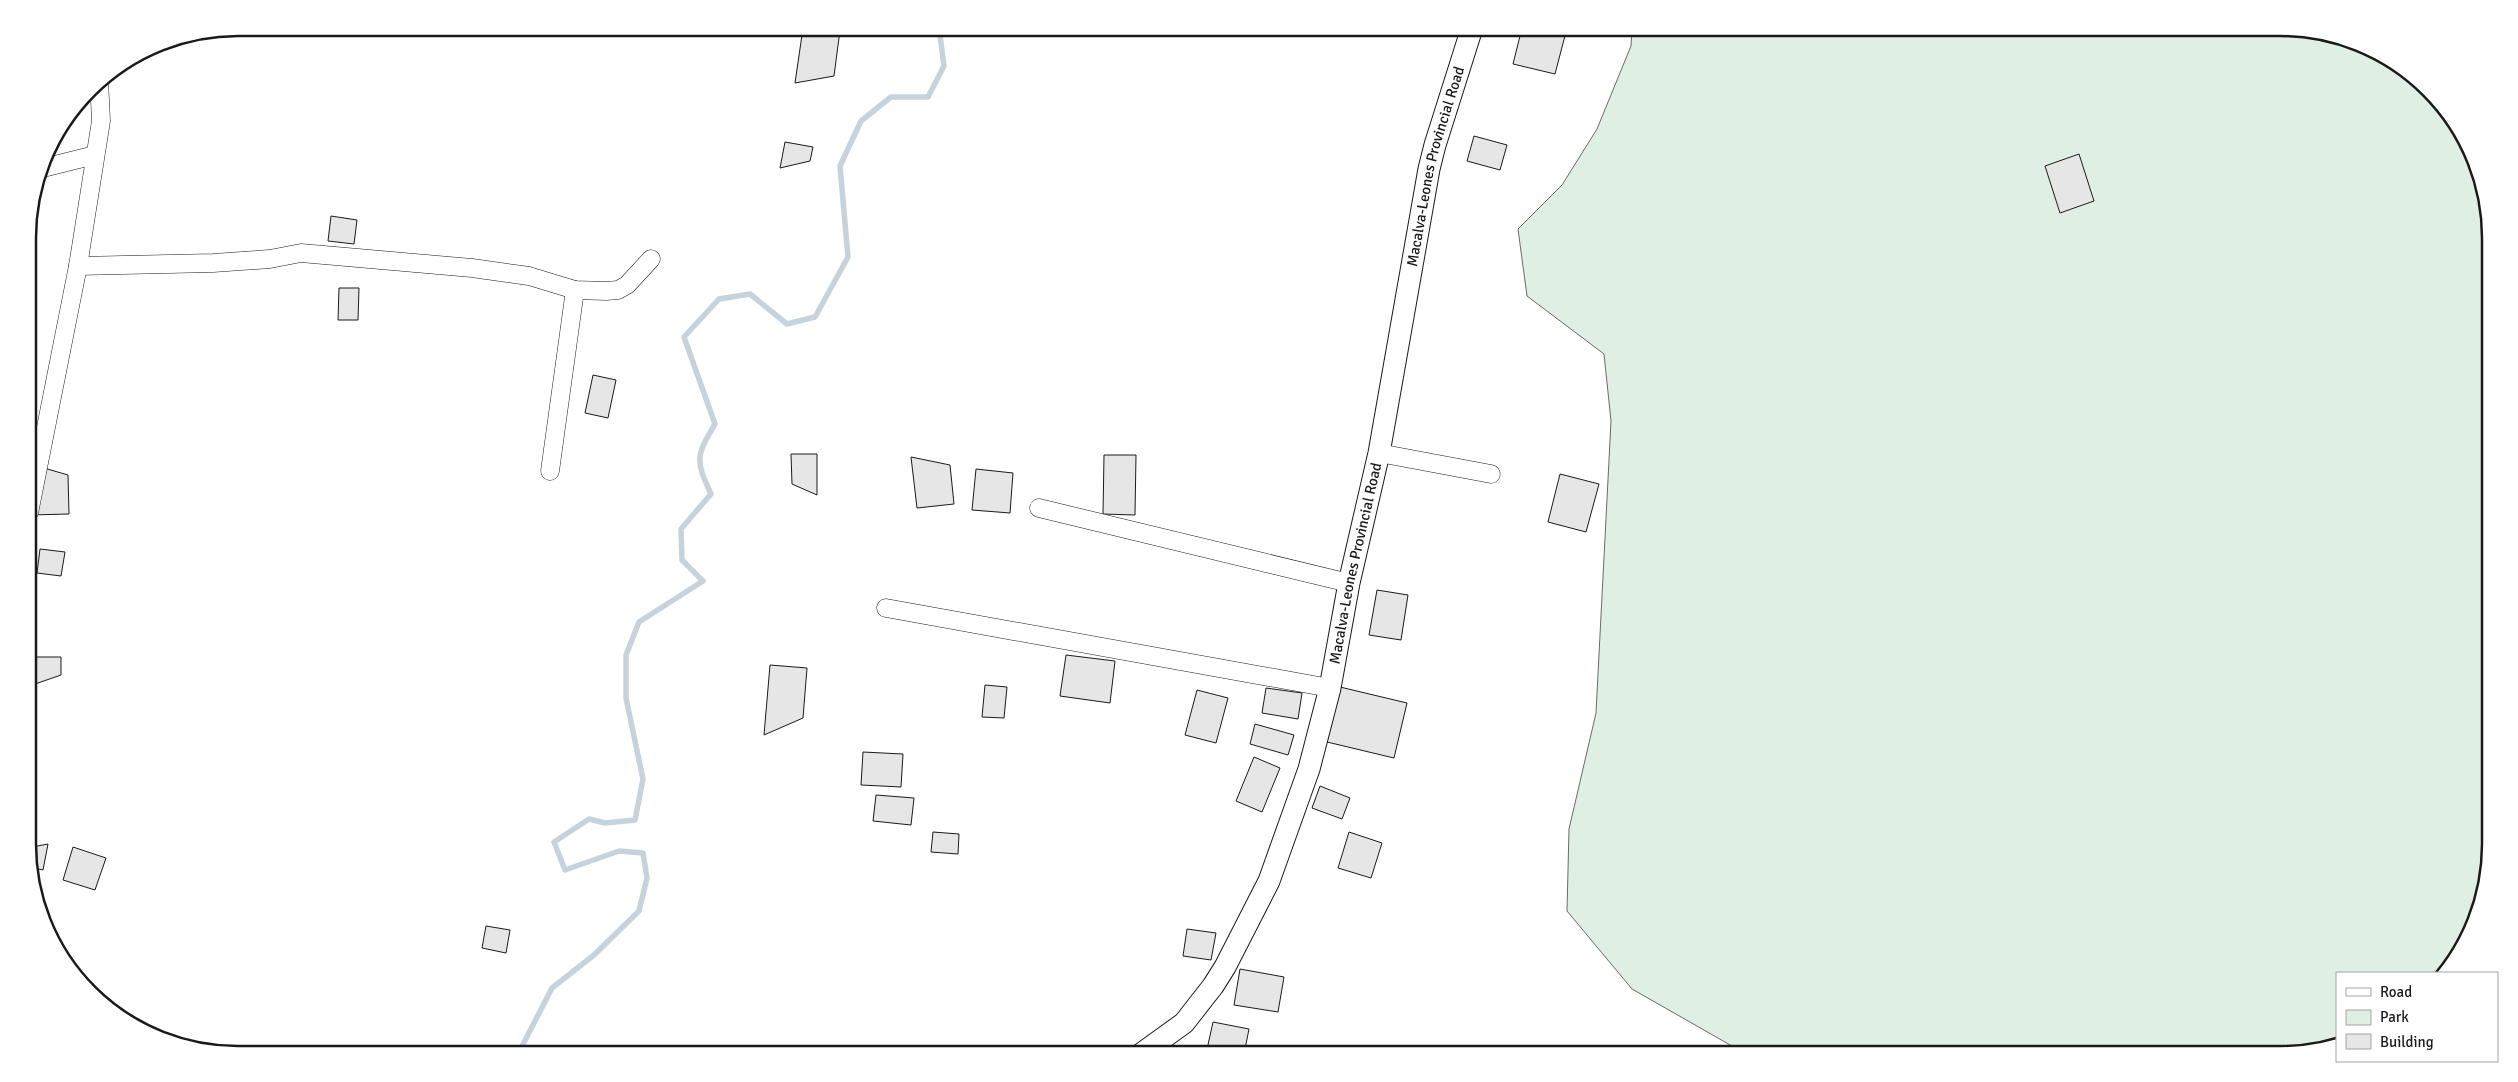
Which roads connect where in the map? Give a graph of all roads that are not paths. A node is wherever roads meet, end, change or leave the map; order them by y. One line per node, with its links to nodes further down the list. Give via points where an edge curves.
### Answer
1 (1469, 36): 8 (street, Macalva-Leones Provincial Road, via 1429,169)
2 (100, 90): 3 (street, via 101,121)
3 (95, 155): 4 (street); 6 (street)
4 (50, 166)
5 (651, 259): 7 (street, via 627,285 618,290)
6 (78, 266): 7 (street, via 213,263 301,253 472,268 529,276); 11 (street)
7 (575, 290): 9 (street)
8 (1379, 453): 10 (street); 13 (street, Macalva-Leones Provincial Road)
9 (550, 471)
10 (1491, 474)
11 (36, 478)
12 (1039, 508): 13 (street)
13 (1349, 583): 15 (street, Macalva-Leones Provincial Road)
14 (886, 608): 15 (street)
15 (1330, 688): 16 (street, Macalva-Leones Provincial Road, via 1292,822 1250,921 1225,967 1197,1007 1173,1032)
16 (1153, 1046)

